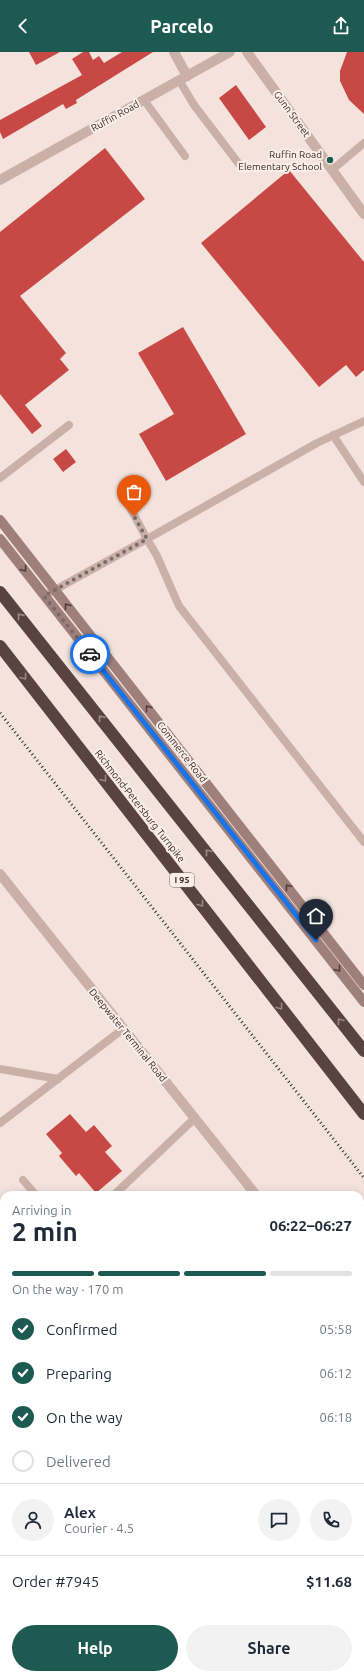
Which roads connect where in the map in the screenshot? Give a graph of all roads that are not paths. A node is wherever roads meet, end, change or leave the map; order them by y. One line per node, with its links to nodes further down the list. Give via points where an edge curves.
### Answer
1 (174, 52): 4 (street)
2 (230, 52): 4 (street, Ruffin Road)
3 (247, 52): 9 (street, Gunn Street)
4 (183, 78): 5 (street, Ruffin Road); 8 (lane, via 194,105)
5 (144, 100): 7 (lane); 10 (street, Ruffin Road)
6 (363, 146): 9 (lane)
7 (185, 156)
8 (239, 164)
9 (332, 170): 11 (street, Gunn Street)
10 (0, 180)
11 (364, 214)
12 (364, 421): 14 (lane)
13 (68, 425): 15 (lane)
14 (333, 435): 16 (lane); 20 (lane)
15 (0, 478)
16 (364, 482)
17 (128, 504): 20 (lane)
18 (0, 520): 21 (main road, Commerce Road)
19 (0, 539): 23 (main road, Commerce Road, one-way to 23)
20 (147, 539): 21 (lane); 25 (lane, via 179,606)
21 (54, 590): 23 (lane); 27 (main road, Commerce Road, one-way to 21)
22 (0, 592): 30 (highway, one-way to 22)
23 (44, 596): 28 (main road, Commerce Road, one-way to 28)
24 (0, 646): 33 (highway, Richmond-Petersburg Turnpike / I 95, one-way to 33)
25 (364, 842)
26 (0, 874): 29 (street, Deepwater Terminal Road)
27 (364, 984)
28 (364, 1002)
29 (123, 1029): 32 (lane); 34 (street, Deepwater Terminal Road)
30 (364, 1051)
31 (0, 1069): 32 (lane)
32 (58, 1079): 35 (lane)
33 (364, 1114)
34 (195, 1118): 38 (lane); 39 (street, Deepwater Terminal Road)
35 (0, 1123)
36 (23, 1180): 37 (lane)
37 (33, 1191)
38 (118, 1191)
39 (253, 1191)

